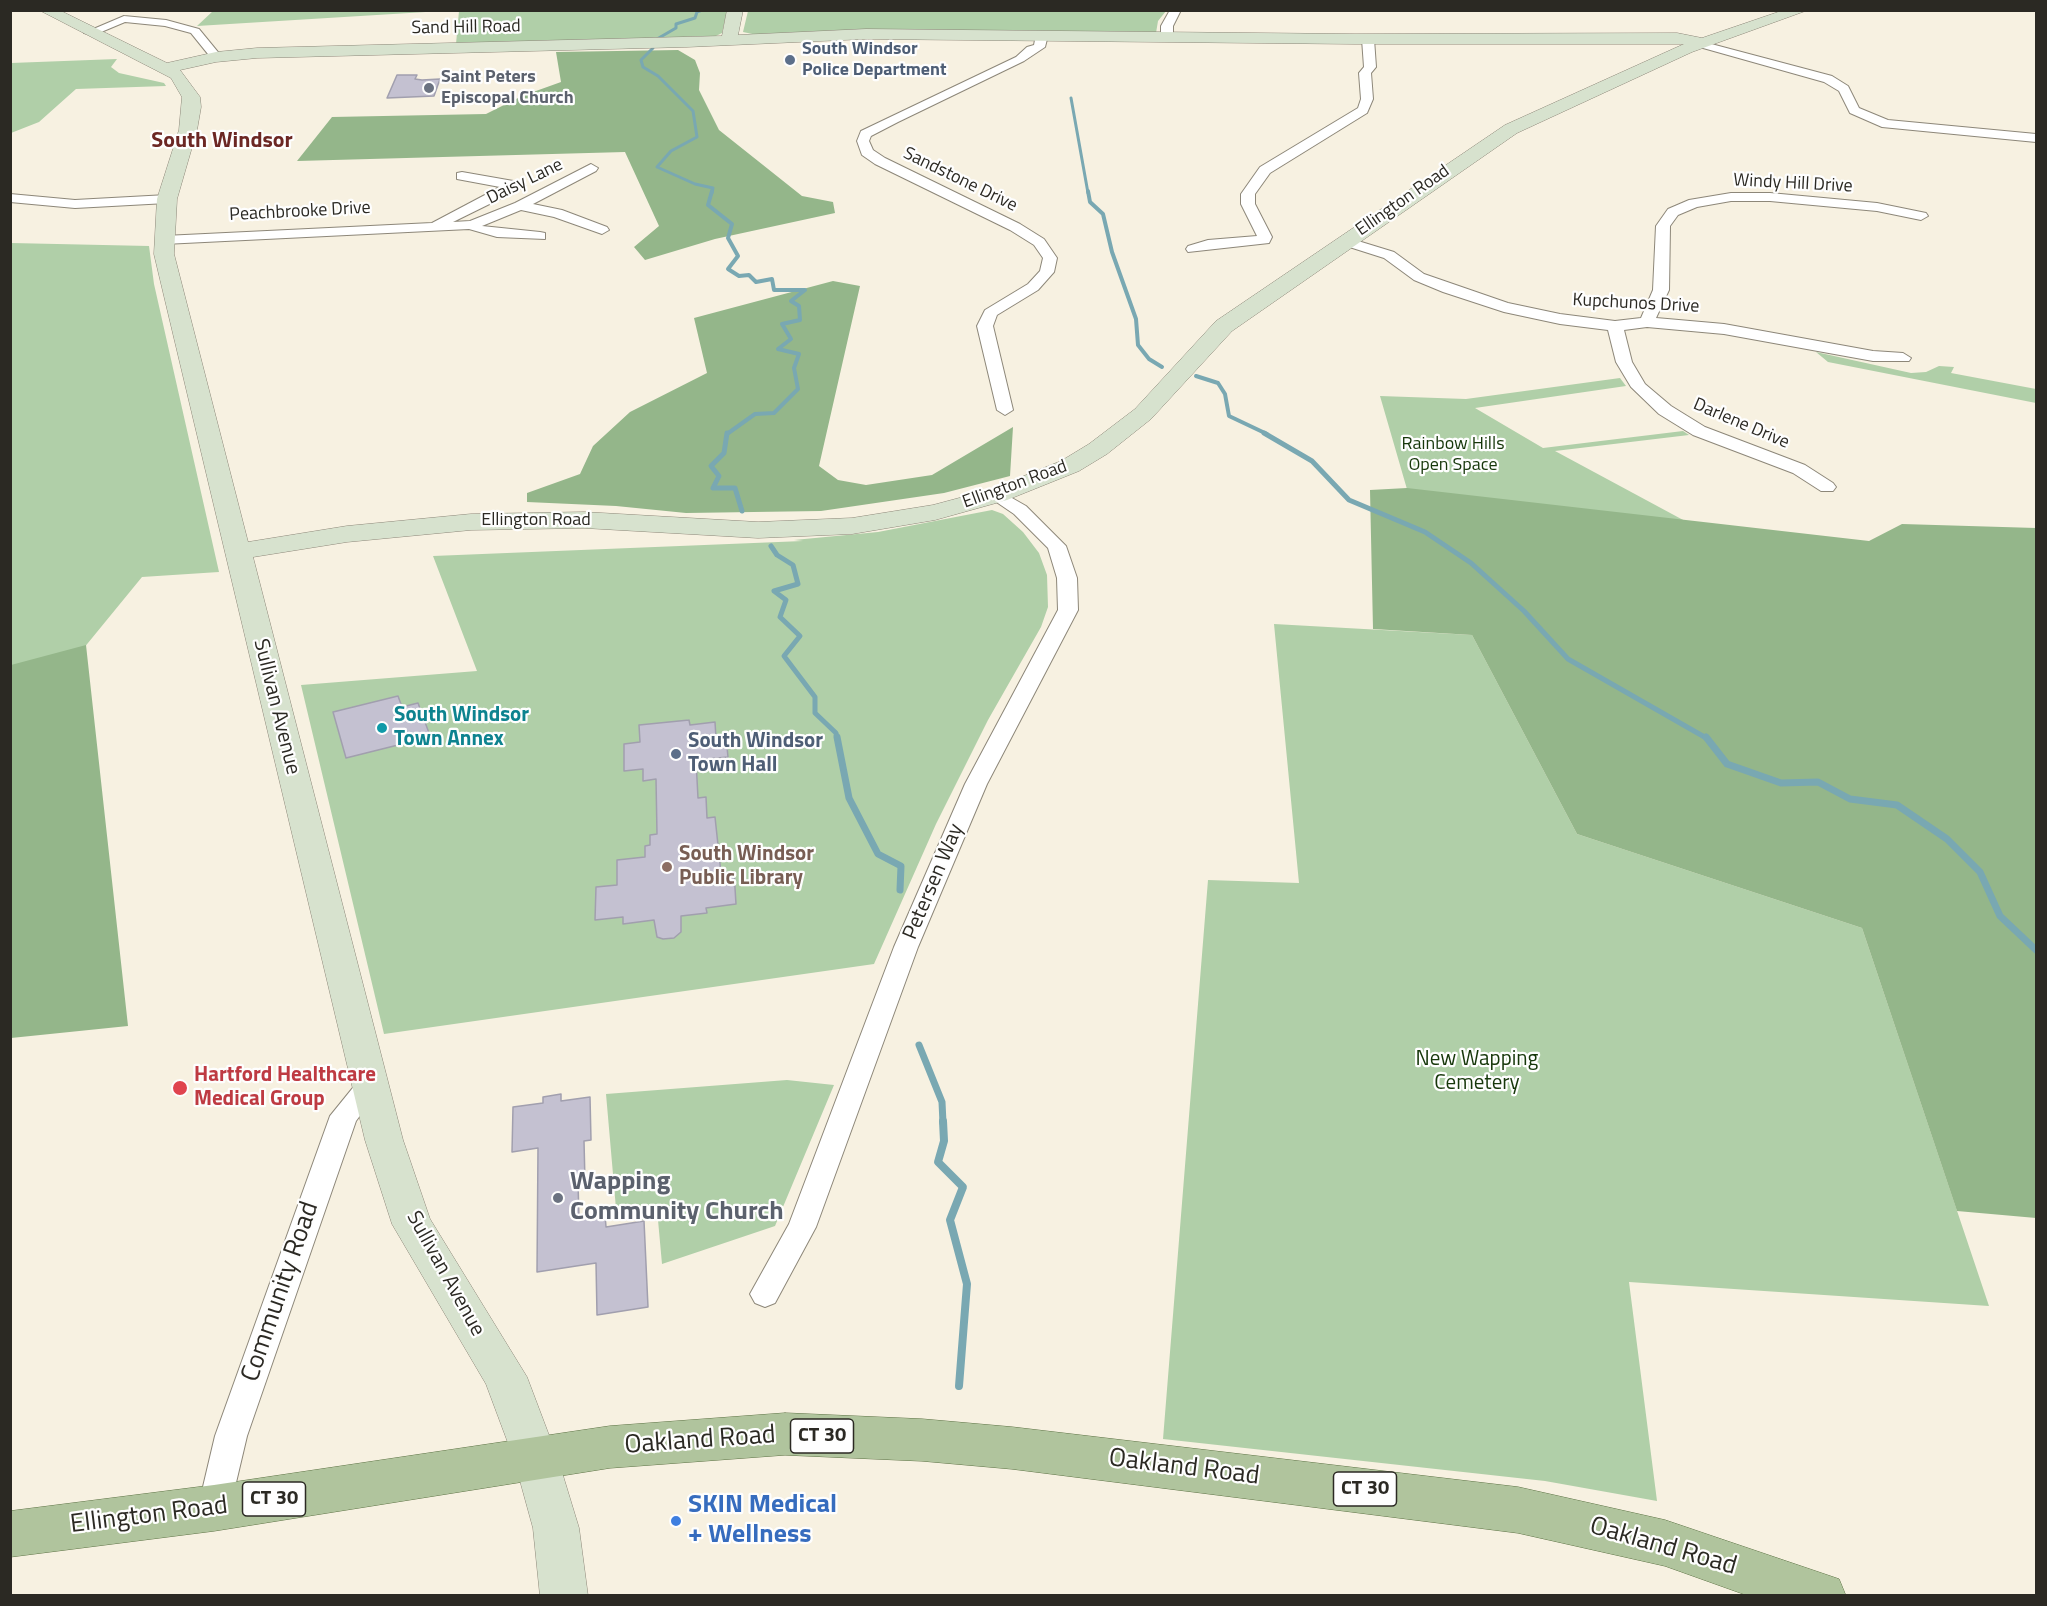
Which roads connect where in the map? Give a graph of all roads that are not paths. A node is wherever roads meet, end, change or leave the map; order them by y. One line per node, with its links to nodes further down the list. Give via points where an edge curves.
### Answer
1 (46, 10): 5 (main road, Sullivan Avenue)
2 (735, 10): 8 (main road)
3 (1176, 10): 6 (street, via 1167,26)
4 (1801, 10): 10 (main road, Ellington Road)
5 (90, 33): 11 (street, via 124,20 166,23 195,31); 12 (main road, Sullivan Avenue)
6 (1167, 37): 7 (main road, Sand Hill Road); 9 (main road, Sand Hill Road)
7 (1361, 39): 10 (main road, Sand Hill Road, via 1669,39); 30 (street, via 1358,65 1365,73 1367,99 1363,110 1265,170 1248,194 1248,204 1264,240)
8 (729, 40): 9 (main road, Sand Hill Road, via 866,34); 11 (main road, Sand Hill Road)
9 (1033, 40): 34 (street, Sandstone Drive, via 1020,59 871,131 863,141 867,152 880,161 1015,227 1039,242 1050,258 1047,272 1033,286 990,313 985,326)
10 (1700, 44): 13 (street, via 1828,79 1844,89 1854,110 1886,124); 29 (main road, Ellington Road, via 1511,129)
11 (216, 57): 12 (main road, Sand Hill Road)
12 (165, 68): 19 (main road, Sullivan Avenue, via 187,87 192,107)
13 (2037, 138)
14 (591, 168): 17 (street, Daisy Lane)
15 (462, 176): 16 (street)
16 (514, 185): 17 (street); 22 (street)
17 (547, 191): 20 (street, Daisy Lane)
18 (10, 198): 19 (street, via 66,204)
19 (167, 199): 28 (main road, Sullivan Avenue)
20 (520, 206): 23 (street, Daisy Lane); 24 (street, via 557,213)
21 (1921, 216): 31 (street, Windy Hill Drive, via 1877,207 1770,197 1731,197 1694,203 1673,212 1663,226 1661,290)
22 (437, 225): 23 (street); 25 (street, Peachbrooke Drive, via 405,226 380,236 360,229)
23 (472, 225): 27 (street, via 496,233)
24 (602, 230)
25 (319, 231): 26 (street, Peachbrooke Drive); 26 (street, via 288,241)
26 (257, 234): 28 (street, Peachbrooke Drive)
27 (540, 236)
28 (164, 240): 37 (main road, Sullivan Avenue, via 170,287)
29 (1345, 241): 32 (street, Kupchunos Drive, via 1389,255 1419,277 1448,290 1504,307); 36 (main road, Ellington Road, via 1224,326 1143,414 1098,450 1070,466)
30 (1193, 249)
31 (1647, 322): 32 (street, Kupchunos Drive); 33 (street, Kupchunos Drive, via 1724,329)
32 (1615, 326): 35 (street, Darlene Drive, via 1624,362 1639,387 1665,410 1700,431 1799,470)
33 (1903, 358)
34 (1005, 410)
35 (1827, 487)
36 (998, 495): 37 (main road, Ellington Road, via 935,512 852,526 758,530 584,520 471,522 347,534); 39 (street, Petersen Way, via 1020,510 1057,546 1067,578 1068,610 976,784 906,947 802,1227)
37 (238, 552): 38 (main road, Sullivan Avenue)
38 (369, 1086): 40 (main road, Sullivan Avenue, via 412,1224 505,1377); 41 (street, Community Road, via 344,1116 310,1207 231,1436)
39 (765, 1294)
40 (536, 1459): 41 (main road, Ellington Road / CT 30); 43 (main road, Sullivan Avenue, via 556,1528); 44 (main road, Oakland Road / CT 30, via 610,1448 785,1434 1012,1448 1518,1510 1665,1543)
41 (214, 1508): 42 (main road, Ellington Road / CT 30)
42 (10, 1534)
43 (564, 1596)
44 (1821, 1596)

